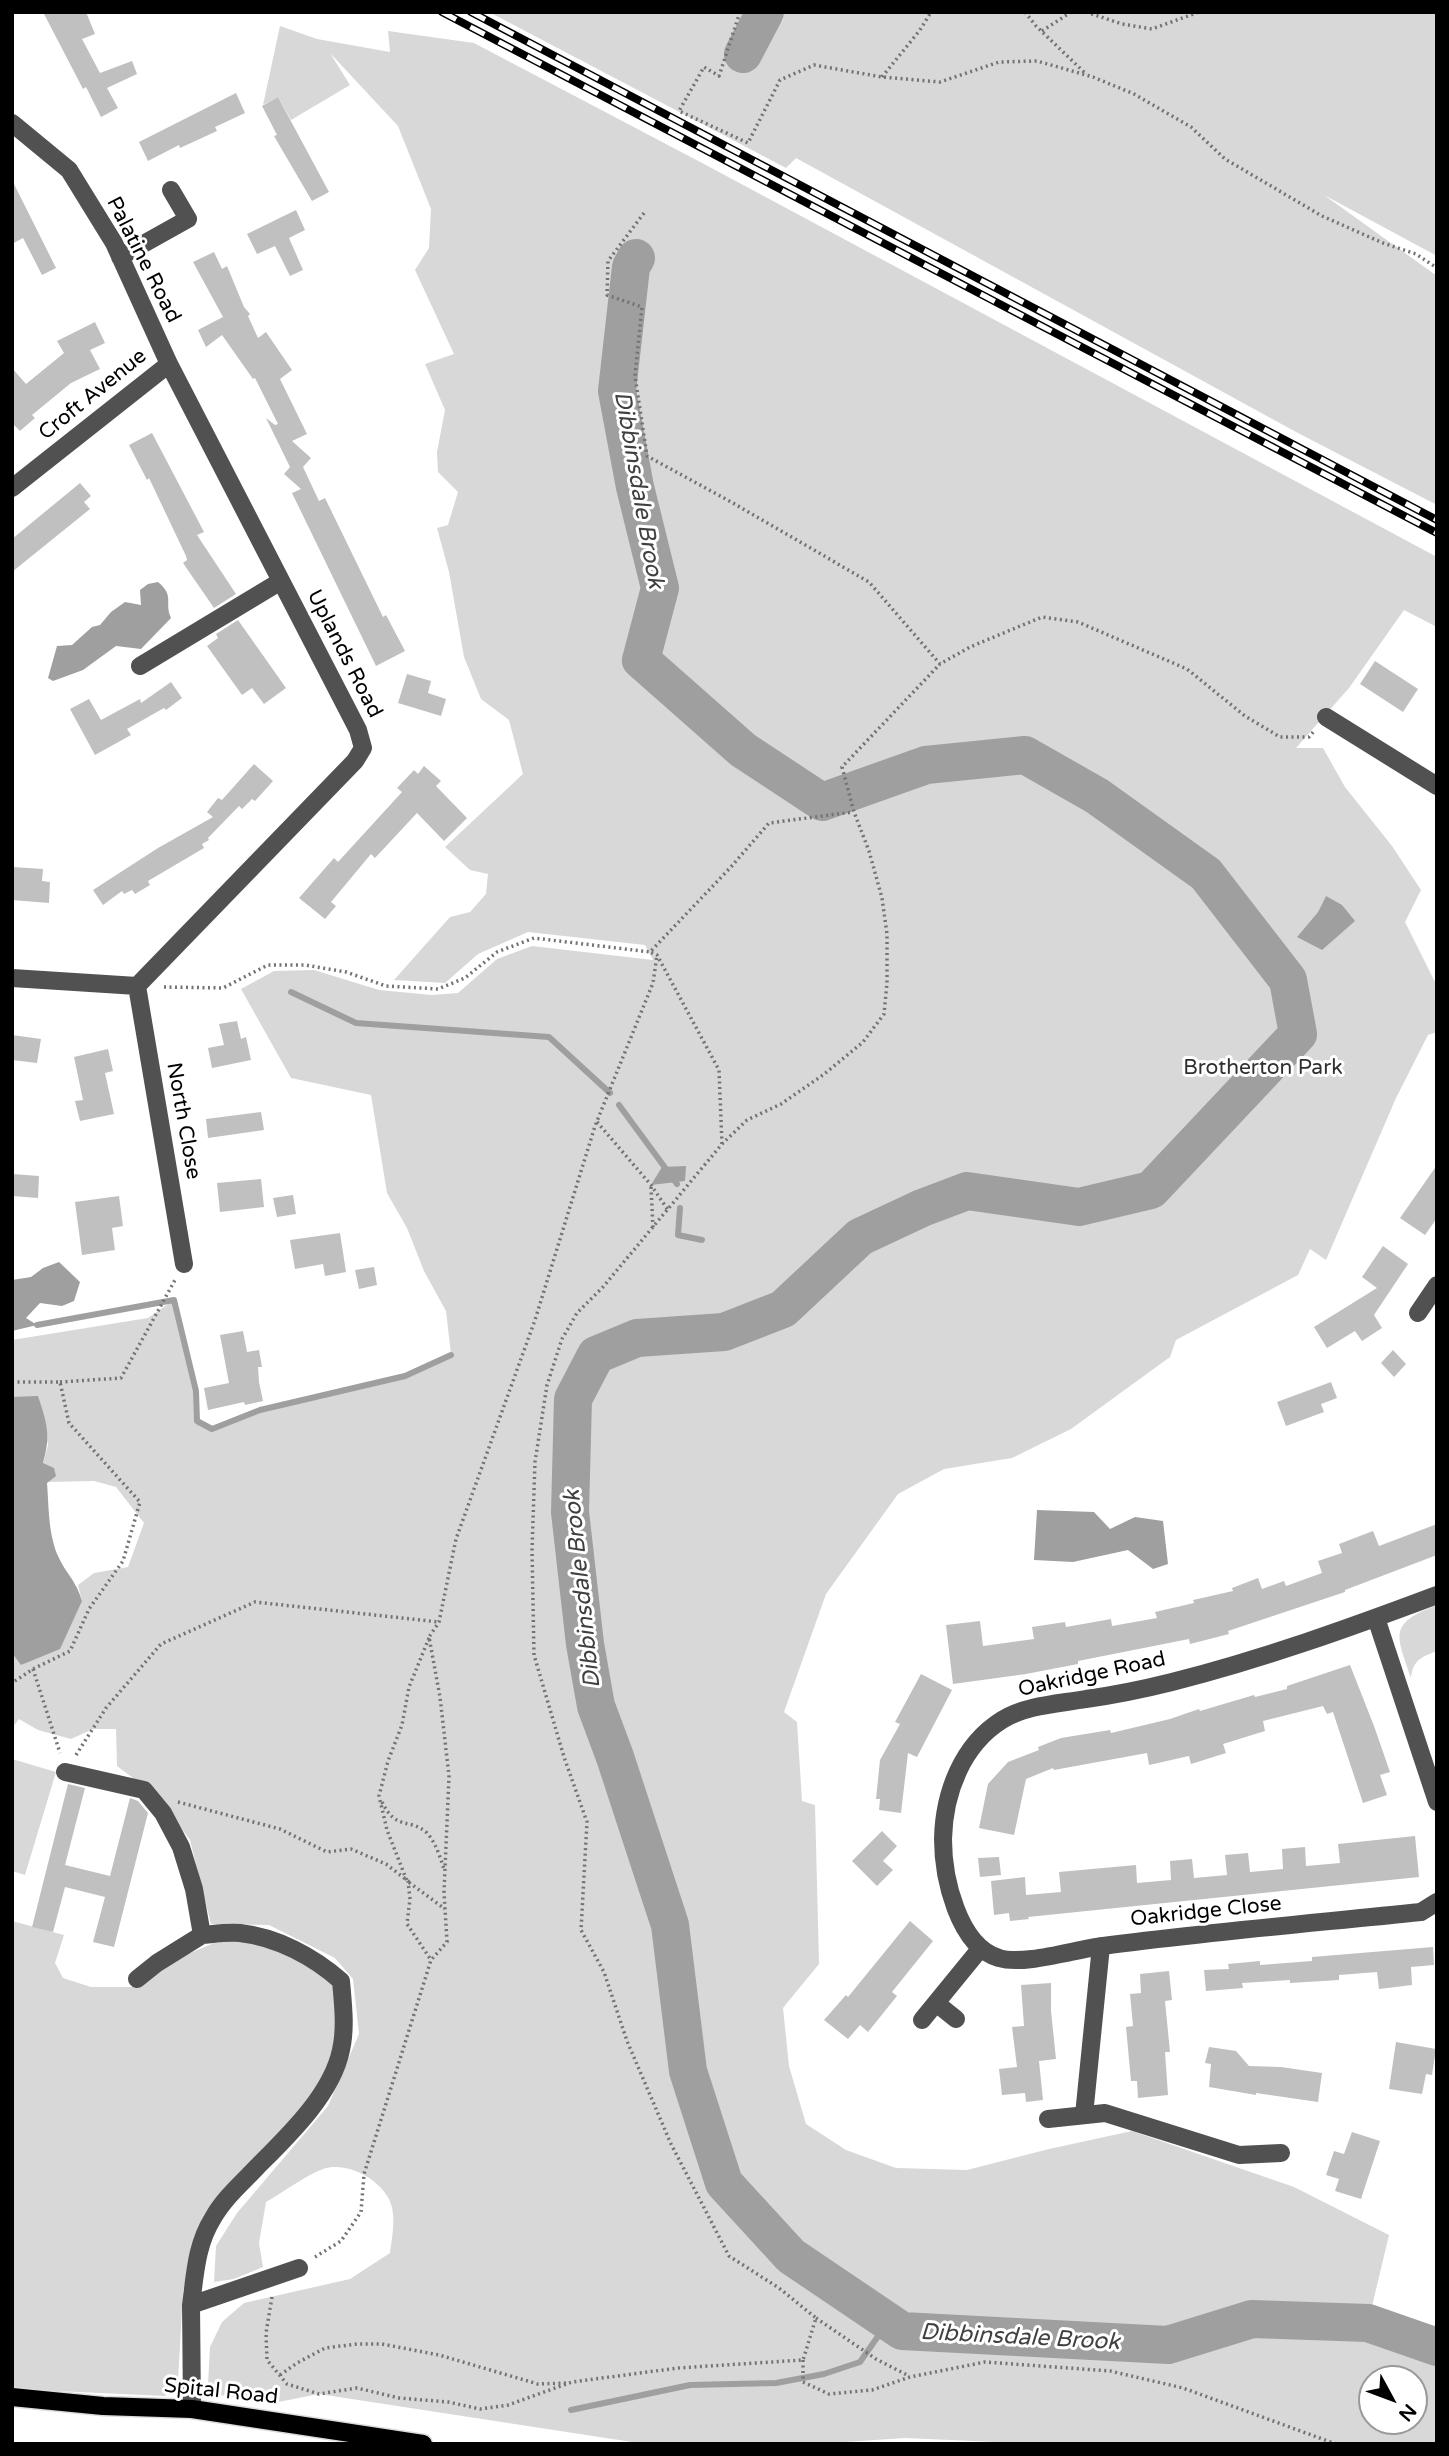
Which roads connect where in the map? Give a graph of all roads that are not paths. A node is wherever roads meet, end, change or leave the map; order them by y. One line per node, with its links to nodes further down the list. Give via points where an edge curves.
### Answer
1 (12, 123): 3 (street, Palatine Road, via 69,170)
2 (170, 190): 3 (street, via 188,219)
3 (120, 257): 4 (street, Palatine Road)
4 (169, 364): 5 (street, Croft Avenue); 6 (street, Uplands Road)
5 (12, 488)
6 (281, 581): 7 (street); 11 (street, Uplands Road, via 363,748)
7 (140, 666)
8 (1326, 717): 9 (street)
9 (1437, 786)
10 (12, 978): 11 (street)
11 (137, 986): 12 (street, North Close)
12 (184, 1264)
13 (1437, 1285): 14 (street)
14 (1418, 1313)
15 (1437, 1595): 16 (street, Oakridge Road)
16 (1376, 1618): 18 (street); 22 (street, Oakridge Road, via 1286,1650 1169,1682 1030,1708 980,1736 962,1759 944,1816 943,1855 963,1926)
17 (65, 1772): 20 (street, via 144,1790 181,1847)
18 (1437, 1802)
19 (1437, 1902): 21 (street, Oakridge Close, via 1420,1912)
20 (202, 1935): 23 (street); 31 (street, via 239,1933 275,1940 321,1963 341,1981 344,2025 332,2077 298,2125 212,2218 197,2255)
21 (1101, 1946): 22 (street, Oakridge Close, via 1023,1959 1000,1959); 27 (street)
22 (980, 1949): 24 (street)
23 (137, 1979)
24 (936, 2003): 25 (street); 26 (street)
25 (922, 2020)
26 (956, 2020)
27 (1084, 2115): 28 (street); 29 (street, via 1105,2113 1239,2155)
28 (1048, 2119)
29 (1281, 2153)
30 (299, 2268): 31 (street)
31 (191, 2305): 33 (street)
32 (12, 2397): 33 (main road, Spital Road)
33 (191, 2409): 34 (main road, Spital Road)
34 (423, 2444)

